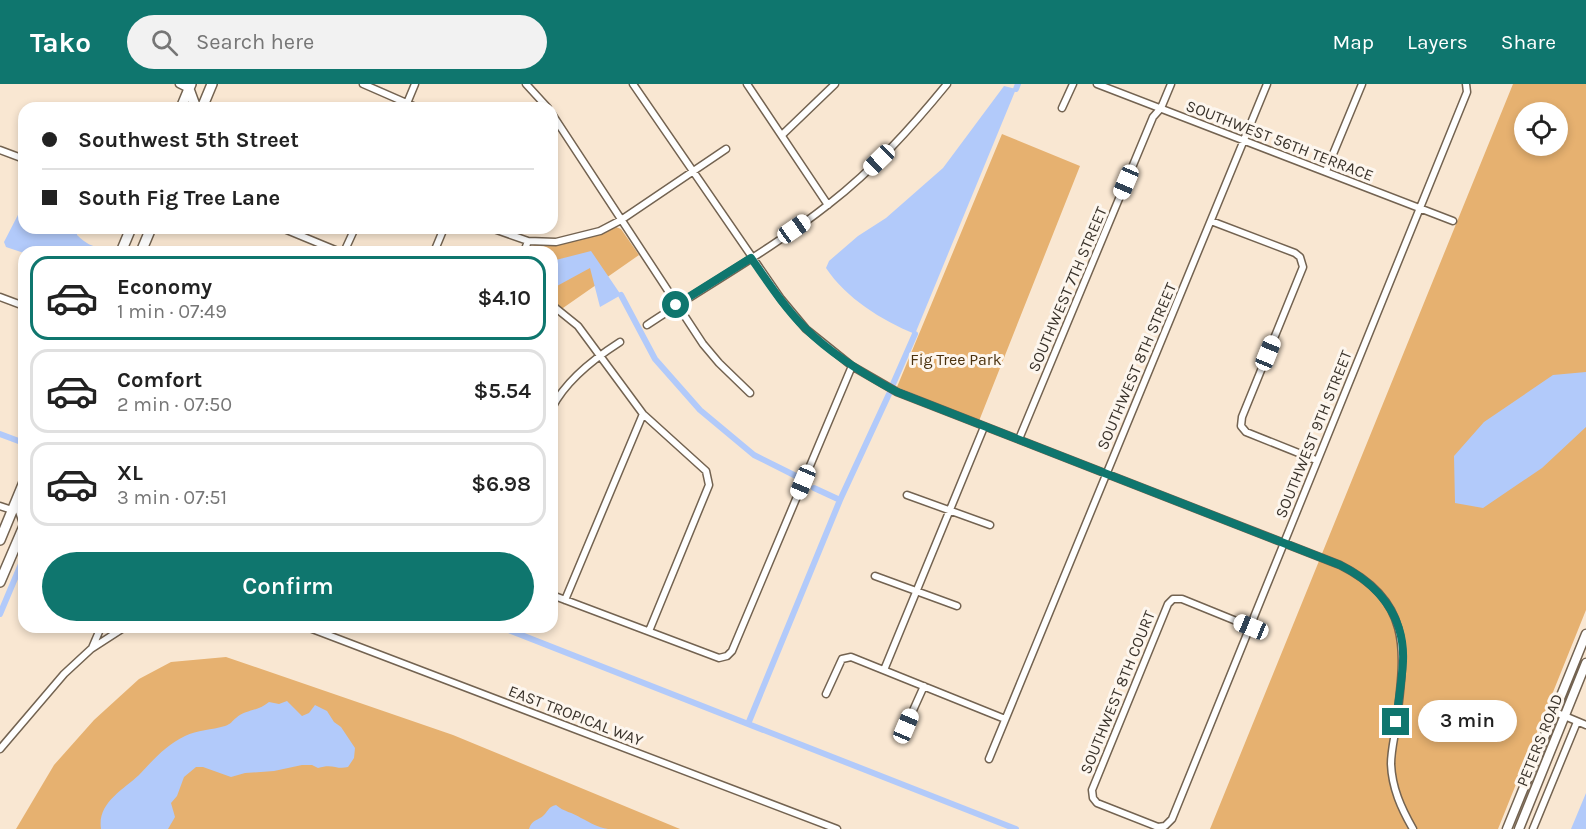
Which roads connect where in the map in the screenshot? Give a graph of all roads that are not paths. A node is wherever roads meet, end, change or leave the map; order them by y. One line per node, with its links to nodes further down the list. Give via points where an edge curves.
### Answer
1 (178, 84): 16 (street)
2 (212, 84): 19 (main road)
3 (363, 84): 20 (street)
4 (416, 84): 21 (street)
5 (526, 84): 22 (street)
6 (633, 84): 32 (street)
7 (747, 84): 26 (street)
8 (835, 84): 26 (street)
9 (947, 84): 33 (street, via 911,129)
10 (1072, 84): 23 (street)
11 (1097, 84): 24 (street, SOUTHWEST 56TH TERRACE)
12 (1171, 84): 24 (street, SOUTHWEST 7TH STREET)
13 (1267, 84): 27 (street, SOUTHWEST 8TH STREET)
14 (1362, 84): 31 (street)
15 (1466, 84): 34 (street, SOUTHWEST 9TH STREET, via 1467,92)
16 (190, 86): 17 (main road); 18 (main road)
17 (183, 102)
18 (194, 102)
19 (204, 102)
20 (401, 102)
21 (408, 102)
22 (542, 102)
23 (1062, 108)
24 (1161, 108): 27 (street, SOUTHWEST 56TH TERRACE); 56 (street, SOUTHWEST 7TH STREET, via 1152,117)
25 (558, 123): 35 (street)
26 (782, 135): 33 (street)
27 (1244, 140): 31 (street, SOUTHWEST 56TH TERRACE); 36 (street, SOUTHWEST 8TH STREET)
28 (726, 149): 32 (street)
29 (0, 150): 30 (street)
30 (18, 157)
31 (1326, 171): 34 (street, SOUTHWEST 56TH TERRACE)
32 (692, 172): 35 (street); 43 (street)
33 (828, 205): 43 (street)
34 (1419, 208): 37 (street, SOUTHWEST 56TH TERRACE); 57 (street, SOUTHWEST 9TH STREET)
35 (621, 220): 40 (street, via 578,238); 46 (street)
36 (1211, 221): 57 (street, via 1300,257 1303,267 1241,426 1246,432); 58 (street, SOUTHWEST 8TH STREET)
37 (1453, 221)
38 (297, 234): 41 (street)
39 (508, 234): 40 (street)
40 (528, 241): 42 (street)
41 (327, 246)
42 (526, 246)
43 (751, 258): 46 (street); 51 (street, via 806,329)
44 (0, 297): 45 (street)
45 (18, 304)
46 (676, 305): 48 (street); 52 (street, via 714,357)
47 (558, 310): 50 (street, via 578,326)
48 (646, 325)
49 (620, 342): 50 (street)
50 (600, 355): 53 (street); 54 (street)
51 (852, 366): 55 (street, via 897,392); 77 (street, via 732,651 719,658)
52 (750, 393)
53 (558, 398)
54 (643, 414): 74 (street); 77 (street, via 706,471 709,485)
55 (984, 427): 56 (street); 64 (street)
56 (1019, 439): 58 (street)
57 (1316, 460): 69 (street, SOUTHWEST 9TH STREET)
58 (1106, 473): 69 (street); 89 (street, SOUTHWEST 8TH STREET)
59 (907, 495): 64 (street)
60 (18, 496): 61 (main road)
61 (16, 500): 63 (main road); 65 (main road)
62 (0, 506): 65 (street)
63 (18, 506)
64 (949, 510): 66 (street); 72 (street)
65 (7, 514): 68 (main road)
66 (990, 525)
67 (18, 538): 71 (main road)
68 (0, 540)
69 (1283, 543): 76 (street, SOUTHWEST 9TH STREET); 97 (street, via 1355,572 1385,599 1392,614 1401,634 1403,660 1391,763 1394,790)
70 (875, 576): 72 (street)
71 (0, 582)
72 (916, 592): 75 (street); 84 (street)
73 (558, 597): 74 (street)
74 (566, 600): 77 (street)
75 (957, 606)
76 (1251, 627): 95 (street, SOUTHWEST 9TH STREET); 95 (street, SOUTHWEST 8TH COURT, via 1182,599 1173,599 1168,604 1092,790 1098,803)
77 (649, 632)
78 (99, 633): 82 (street)
79 (116, 633): 82 (street)
80 (323, 633): 96 (street, EAST TROPICAL WAY)
81 (1586, 634): 87 (main road, PETERS ROAD)
82 (92, 649): 93 (street, via 64,674)
83 (1586, 663): 88 (main road, PETERS ROAD)
84 (884, 670): 85 (street); 86 (street, via 850,657 842,659)
85 (924, 686): 89 (street); 92 (street)
86 (826, 694)
87 (1554, 712): 88 (street); 98 (main road, PETERS ROAD)
88 (1564, 716): 90 (street); 99 (main road, PETERS ROAD)
89 (1005, 719): 94 (street, SOUTHWEST 8TH STREET)
90 (1577, 722): 91 (street); 100 (street, PETERS ROAD)
91 (1586, 725)
92 (906, 726)
93 (0, 749)
94 (989, 759)
95 (1166, 826)
96 (837, 829)
97 (1413, 829)
98 (1508, 829)
99 (1520, 829)
100 (1533, 829)

